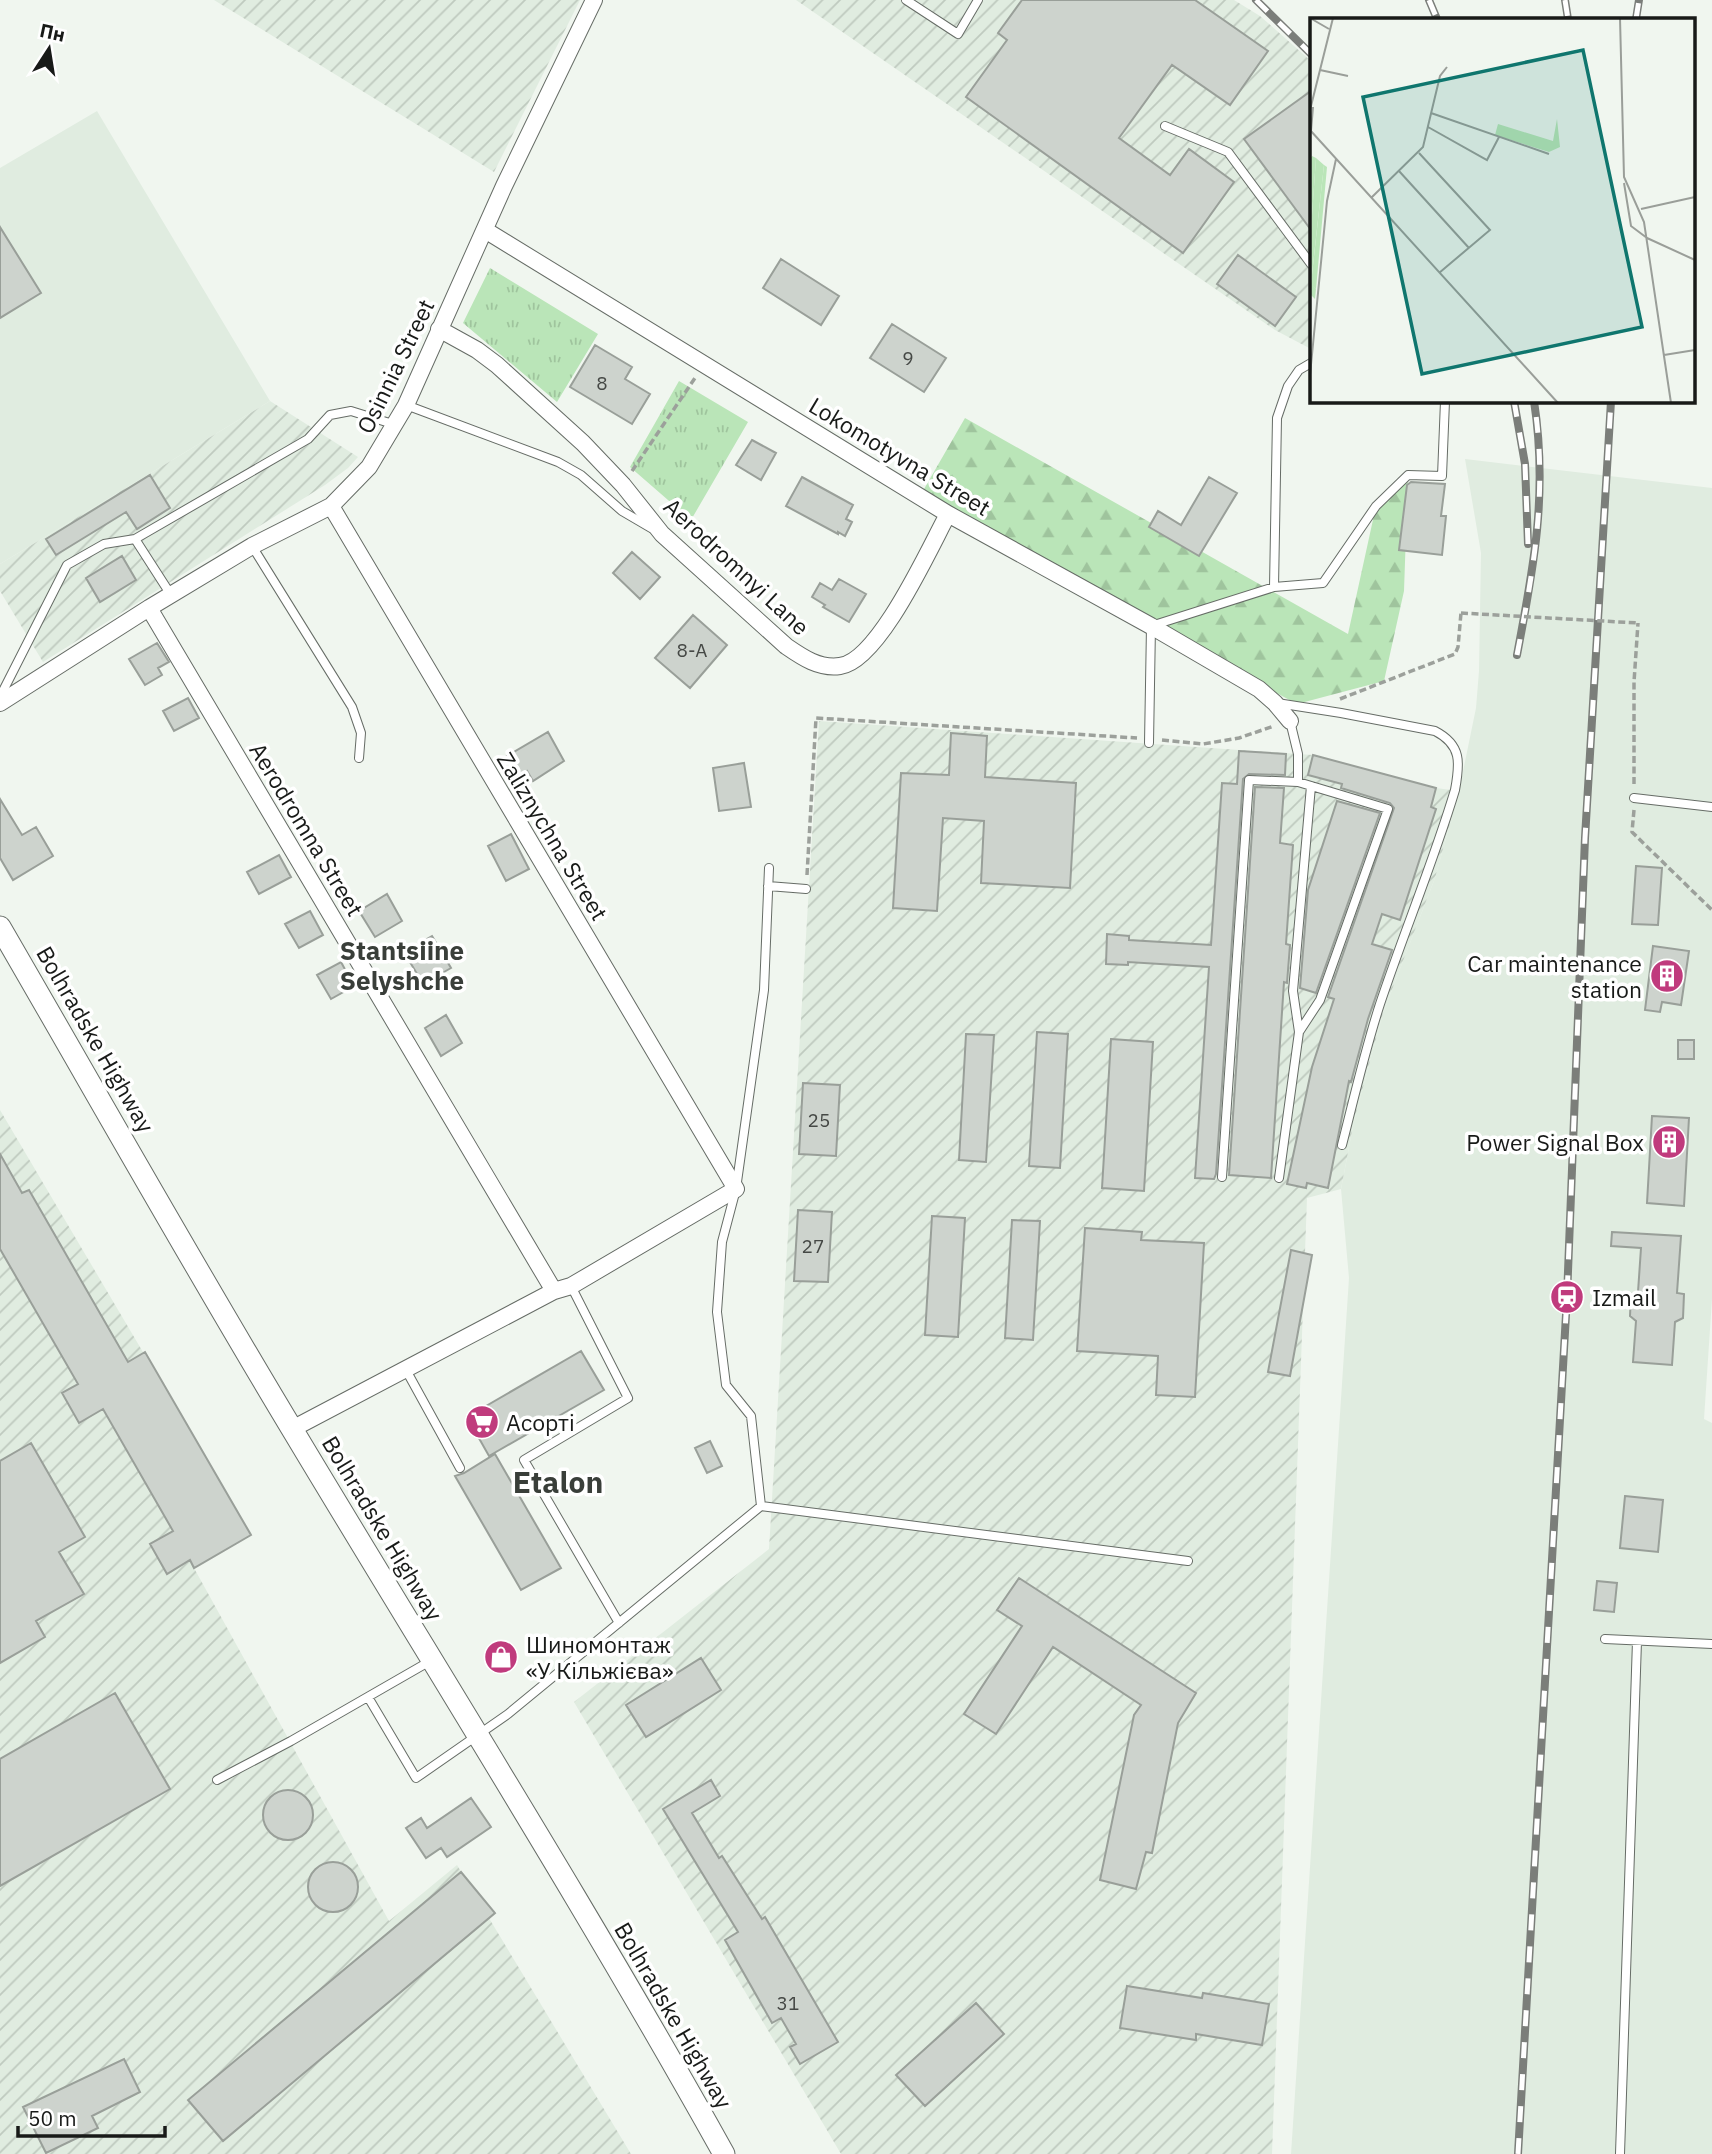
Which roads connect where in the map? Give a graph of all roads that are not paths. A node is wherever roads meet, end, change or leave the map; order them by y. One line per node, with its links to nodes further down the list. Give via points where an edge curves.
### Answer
1 (594, 0): 5 (street, Osinnia Street)
2 (906, 0): 3 (lane, via 958,34)
3 (978, 0)
4 (1165, 126): 6 (lane, via 1228,152)
5 (485, 230): 7 (street, Osinnia Street); 13 (street, Lokomotyvna Street)
6 (1310, 263)
7 (439, 329): 10 (street, Osinnia Street); 14 (street, Aerodromnyi Lane, via 497,365 583,443)
8 (1310, 364): 17 (lane, via 1288,386 1277,418)
9 (1445, 402): 17 (lane, via 1442,476 1408,475 1377,506 1323,583)
10 (406, 405): 11 (street, Osinnia Street); 14 (lane, via 558,462 581,475 622,511)
11 (396, 425): 12 (street, Osinnia Street, via 369,467); 15 (lane, via 351,411 330,415 307,439)
12 (331, 506): 16 (street, Osinnia Street); 38 (street, Zaliznychna Street)
13 (948, 514): 14 (street, Aerodromnyi Lane, via 898,609 860,654 843,666 824,666 786,646); 20 (street, Lokomotyvna Street)
14 (662, 534)
15 (135, 539): 18 (lane); 21 (lane, via 104,544 67,565 4,691)
16 (252, 546): 18 (street, Osinnia Street); 25 (lane, via 352,707 361,733)
17 (1274, 587): 20 (lane)
18 (171, 595): 19 (street, Osinnia Street)
19 (149, 608): 21 (street, Osinnia Street); 40 (street, Aerodromna Street)
20 (1151, 626): 22 (street, Lokomotyvna Street); 24 (lane)
21 (4, 701)
22 (1275, 703): 23 (street, Lokomotyvna Street); 35 (lane, via 1435,731 1448,738 1458,757 1455,790 1367,1045)
23 (1290, 721): 26 (lane, via 1298,754)
24 (1149, 741)
25 (359, 758)
26 (1298, 782): 27 (lane); 36 (lane, via 1249,780)
27 (1311, 786): 34 (lane, via 1293,991); 34 (lane, via 1388,809 1320,1000)
28 (1634, 798): 29 (lane)
29 (1712, 807)
30 (769, 868): 31 (lane)
31 (768, 886): 32 (lane); 38 (lane, via 764,990)
32 (806, 889)
33 (0, 927): 42 (main road, Bolhradske Highway)
34 (1299, 1032): 37 (lane)
35 (1342, 1145)
36 (1223, 1177)
37 (1279, 1178)
38 (736, 1189): 39 (street); 44 (lane, via 722,1242 717,1312 726,1385 751,1416)
39 (571, 1286): 40 (street); 46 (lane, via 628,1398 524,1460)
40 (554, 1291): 41 (street)
41 (406, 1370): 42 (street); 43 (lane)
42 (292, 1429): 50 (main road, Bolhradske Highway)
43 (460, 1468)
44 (761, 1506): 45 (lane); 46 (lane)
45 (1188, 1561)
46 (619, 1623): 52 (lane)
47 (1605, 1639): 48 (lane)
48 (1637, 1640): 49 (lane); 55 (lane)
49 (1712, 1644)
50 (432, 1660): 51 (lane); 52 (main road, Bolhradske Highway)
51 (368, 1697): 52 (lane, via 416,1778); 53 (lane)
52 (480, 1735): 54 (main road, Bolhradske Highway)
53 (217, 1780)
54 (724, 2154)
55 (1620, 2154)

